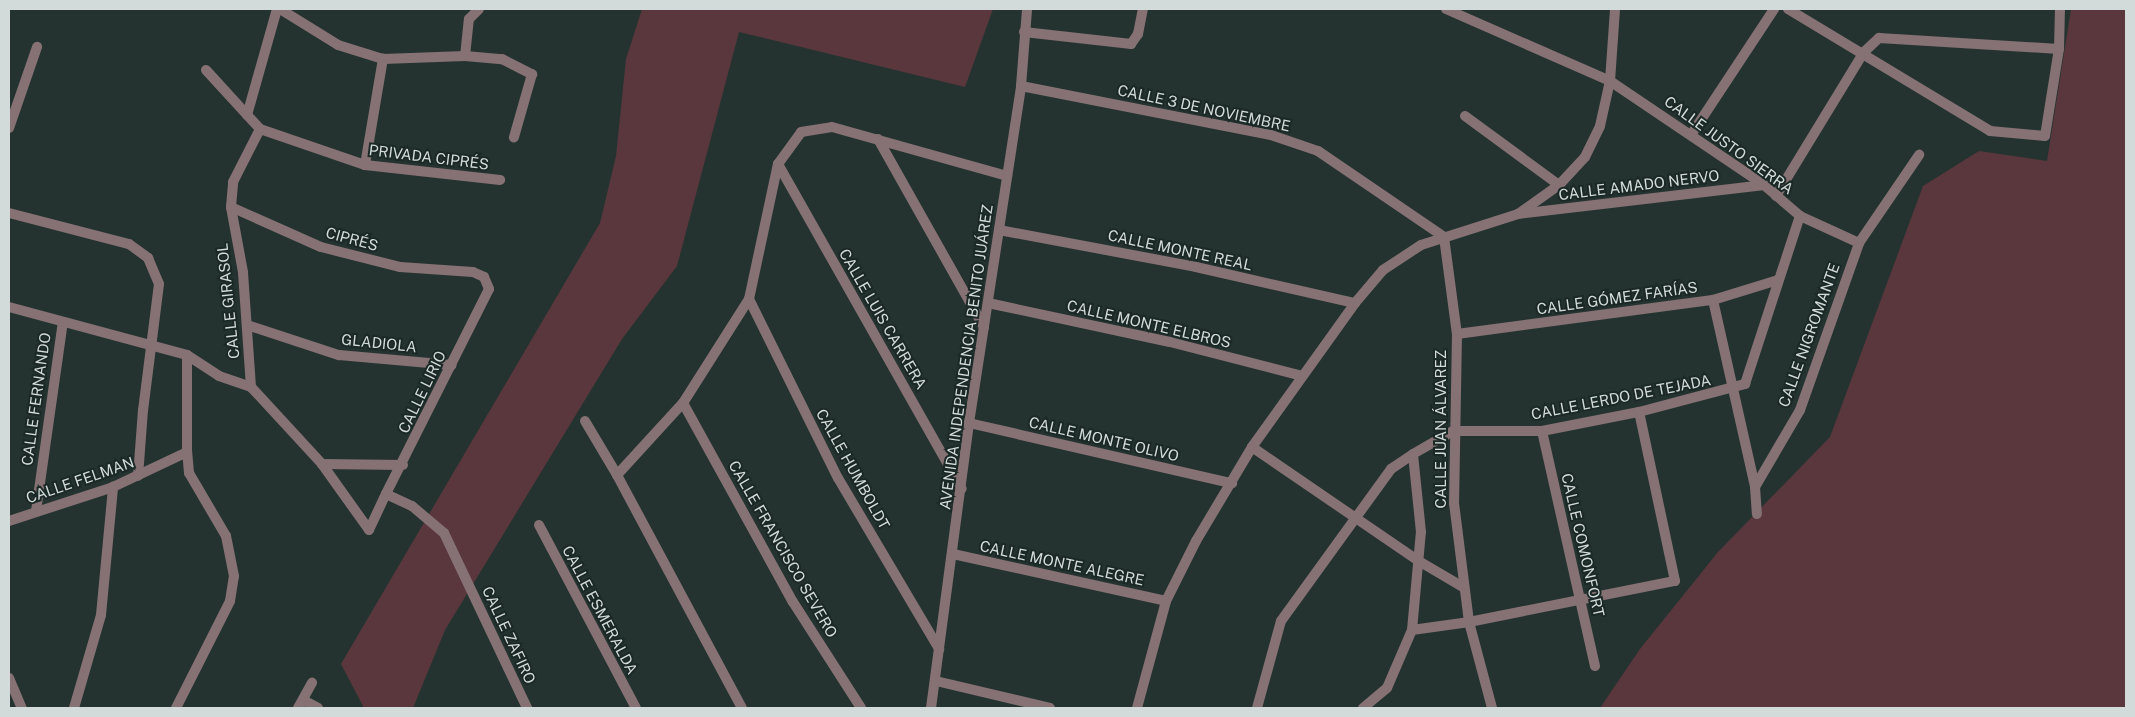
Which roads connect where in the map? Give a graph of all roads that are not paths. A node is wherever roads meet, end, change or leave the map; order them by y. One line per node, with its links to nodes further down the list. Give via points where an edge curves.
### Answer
1 (278, 9): 15 (street, via 338,45); 19 (street)
2 (479, 9): 14 (street, via 469,19)
3 (1026, 9): 10 (street, AVENIDA INDEPENDENCIA BENITO JUÁREZ)
4 (1143, 9): 10 (street, via 1138,34 1131,44)
5 (1615, 9): 17 (street)
6 (1774, 9): 23 (street)
7 (1788, 9): 13 (street)
8 (2060, 9): 12 (street)
9 (1452, 10): 17 (street, CALLE JUSTO SIERRA)
10 (1024, 32): 18 (street, AVENIDA INDEPENDENCIA BENITO JUÁREZ)
11 (37, 47): 21 (street)
12 (2058, 49): 13 (street, via 1879,38); 13 (street, via 2045,136 1990,131)
13 (1864, 52): 33 (street)
14 (466, 56): 15 (street); 24 (street, via 502,59 532,74)
15 (383, 59): 28 (street)
16 (206, 70): 19 (street, PRIVADA CIPRÉS)
17 (1610, 81): 23 (street, CALLE JUSTO SIERRA); 31 (street, via 1600,126 1585,157)
18 (1021, 86): 29 (street, AVENIDA INDEPENDENCIA BENITO JUÁREZ); 39 (street, CALLE 3 DE NOVIEMBRE, via 1271,135 1318,151)
19 (247, 115): 22 (street, PRIVADA CIPRÉS)
20 (1465, 116): 31 (street)
21 (9, 128)
22 (260, 129): 28 (street, PRIVADA CIPRÉS); 34 (street, CALLE GIRASOL, via 233,182)
23 (1692, 135): 32 (street, CALLE JUSTO SIERRA)
24 (514, 137)
25 (878, 139): 27 (street, via 832,127 801,132); 29 (street); 50 (street)
26 (1919, 155): 40 (street, CALLE NIGROMANTE)
27 (778, 164): 43 (street); 74 (street, CALLE LUIS CARRERA)
28 (365, 165): 30 (street, PRIVADA CIPRÉS)
29 (1008, 176): 38 (street, AVENIDA INDEPENDENCIA BENITO JUÁREZ)
30 (500, 180)
31 (1559, 185): 36 (street)
32 (1764, 186): 33 (street, CALLE JUSTO SIERRA); 36 (street, CALLE AMADO NERVO)
33 (1776, 196): 37 (street, CALLE JUSTO SIERRA)
34 (230, 207): 41 (street, CIPRÉS, via 321,247 400,267); 49 (street, CALLE GIRASOL, via 243,272)
35 (9, 213): 52 (street, via 129,244 148,258 160,284)
36 (1518, 214): 39 (street)
37 (1800, 216): 40 (street, CALLE JUSTO SIERRA); 42 (street)
38 (999, 230): 45 (street, AVENIDA INDEPENDENCIA BENITO JUÁREZ); 46 (street, CALLE MONTE REAL, via 1196,267)
39 (1444, 237): 46 (street, via 1421,245 1383,270); 51 (street, CALLE JUAN ÁLVAREZ)
40 (1858, 243): 73 (street, CALLE NIGROMANTE, via 1800,410)
41 (473, 272): 54 (street, CALLE LIRIO, via 484,276 489,289)
42 (1778, 280): 44 (street, CALLE GÓMEZ FARÍAS); 57 (street, via 1745,384)
43 (749, 299): 58 (street); 88 (street, CALLE HUMBOLDT, via 838,478)
44 (1713, 300): 51 (street, CALLE GÓMEZ FARÍAS); 57 (street)
45 (988, 303): 50 (street, AVENIDA INDEPENDENCIA BENITO JUÁREZ); 55 (street, CALLE MONTE ELBROS, via 1170,342)
46 (1355, 303): 55 (street)
47 (9, 307): 48 (street)
48 (62, 322): 52 (street); 76 (street, CALLE FERNANDO)
49 (247, 324): 54 (street, GLADIOLA, via 339,355); 56 (street, CALLE GIRASOL)
50 (984, 327): 61 (street, AVENIDA INDEPENDENCIA BENITO JUÁREZ)
51 (1456, 334): 62 (street, CALLE JUAN ÁLVAREZ)
52 (151, 346): 53 (street); 70 (street)
53 (187, 355): 56 (street, via 219,376); 65 (street)
54 (452, 365): 68 (street, CALLE LIRIO)
55 (1302, 376): 64 (street)
56 (251, 387): 67 (street)
57 (1734, 389): 59 (street, CALLE LERDO DE TEJADA); 73 (street)
58 (683, 403): 69 (street); 101 (street, CALLE FRANCISCO SEVERO, via 794,602)
59 (1639, 412): 63 (street, CALLE LERDO DE TEJADA); 84 (street, via 1674,581)
60 (585, 422): 69 (street)
61 (969, 423): 71 (street, CALLE MONTE OLIVO); 74 (street, AVENIDA INDEPENDENCIA BENITO JUÁREZ)
62 (1453, 431): 63 (street, CALLE LERDO DE TEJADA); 66 (street); 83 (street, CALLE JUAN ÁLVAREZ, via 1454,504)
63 (1542, 431): 84 (street, CALLE COMONFORT)
64 (1252, 447): 71 (street); 78 (street)
65 (186, 452): 70 (street, CALLE FELMAN); 96 (street, via 189,473 226,536 234,576 230,601)
66 (1413, 454): 78 (street, via 1391,469); 82 (street, via 1421,532)
67 (322, 464): 68 (street); 75 (street, CALLE LIRIO, via 369,530)
68 (403, 465): 75 (street, CALLE LIRIO)
69 (617, 474): 100 (street)
70 (138, 476): 72 (street, CALLE FELMAN)
71 (1232, 483): 85 (street, via 1196,541)
72 (113, 487): 76 (street, CALLE FELMAN); 95 (street, via 101,614)
73 (1755, 487): 77 (street)
74 (962, 489): 81 (street, AVENIDA INDEPENDENCIA BENITO JUÁREZ)
75 (386, 494): 98 (street, CALLE ZAFIRO, via 412,506 444,533)
76 (36, 511): 79 (street, CALLE FELMAN)
77 (1758, 514)
78 (1358, 519): 82 (street); 105 (street, via 1281,621)
79 (9, 521)
80 (539, 525): 99 (street, CALLE ESMERALDA)
81 (952, 554): 85 (street, CALLE MONTE ALEGRE); 88 (street, AVENIDA INDEPENDENCIA BENITO JUÁREZ)
82 (1418, 560): 83 (street); 87 (street)
83 (1463, 587): 86 (street, CALLE JUAN ÁLVAREZ)
84 (1580, 599): 86 (street); 89 (street, CALLE COMONFORT)
85 (1166, 601): 104 (street)
86 (1469, 622): 87 (street); 107 (street, CALLE JUAN ÁLVAREZ)
87 (1412, 630): 106 (street, via 1387,688)
88 (939, 649): 91 (street, AVENIDA INDEPENDENCIA BENITO JUÁREZ)
89 (1595, 666)
90 (9, 678): 94 (street)
91 (936, 681): 102 (street, AVENIDA INDEPENDENCIA BENITO JUÁREZ); 103 (street)
92 (312, 683): 93 (street)
93 (301, 704): 97 (street)
94 (22, 708)
95 (74, 708)
96 (176, 708)
97 (318, 708)
98 (527, 708)
99 (636, 708)
100 (742, 708)
101 (861, 708)
102 (931, 708)
103 (1050, 708)
104 (1137, 708)
105 (1256, 708)
106 (1363, 708)
107 (1492, 708)

